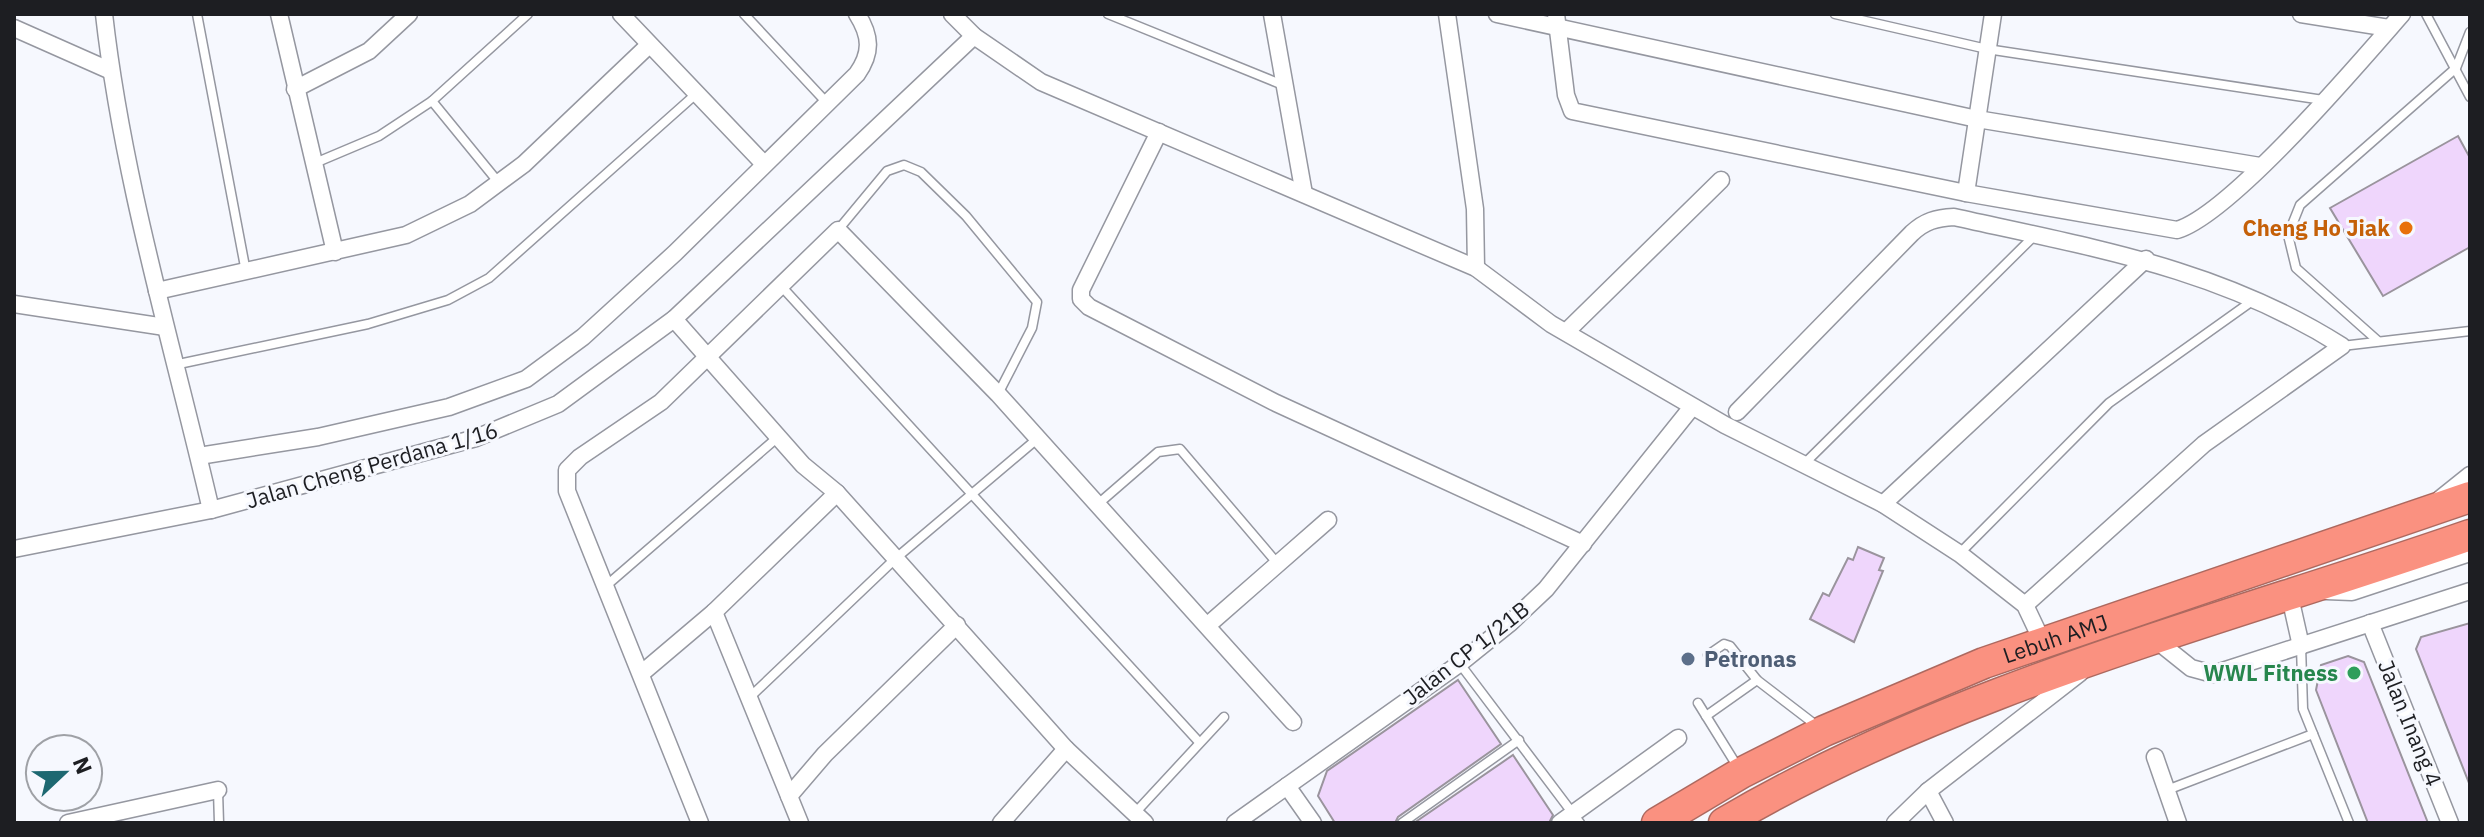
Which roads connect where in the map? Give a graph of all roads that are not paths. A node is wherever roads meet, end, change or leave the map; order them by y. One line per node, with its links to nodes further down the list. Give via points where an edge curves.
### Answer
1 (104, 14): 27 (street)
2 (197, 14): 49 (lane)
3 (279, 14): 29 (street)
4 (409, 14): 29 (street, via 369,51)
5 (528, 14): 33 (lane)
6 (621, 14): 24 (street)
7 (744, 14): 34 (lane)
8 (857, 14): 34 (street, via 870,44 866,61)
9 (952, 14): 23 (street)
10 (1108, 14): 28 (lane)
11 (1272, 14): 28 (street)
12 (1447, 14): 48 (street, via 1475,209)
13 (1497, 14): 19 (street)
14 (1835, 14): 25 (lane)
15 (1993, 14): 25 (street)
16 (2301, 14): 21 (street)
17 (2402, 14): 21 (street)
18 (2426, 14): 26 (lane)
19 (1556, 20): 35 (street); 42 (street, via 1572,111)
20 (14, 28): 27 (street)
21 (2389, 28): 32 (street)
22 (2470, 32): 26 (lane)
23 (974, 36): 36 (street, via 1041,82); 54 (street, Jalan Cheng Perdana 1/16)
24 (649, 45): 30 (street); 41 (street)
25 (1987, 49): 32 (lane); 35 (street)
26 (2456, 68): 31 (lane); 58 (lane, via 2300,205 2288,235 2296,268)
27 (111, 71): 51 (street)
28 (1283, 85): 43 (street)
29 (295, 89): 37 (street)
30 (696, 94): 38 (street); 61 (lane, via 489,278 448,300 368,324)
31 (2470, 97)
32 (2324, 100): 39 (street)
33 (432, 101): 37 (lane, via 379,136); 41 (lane)
34 (828, 104): 38 (street)
35 (1977, 119): 39 (street); 42 (street)
36 (1159, 132): 43 (street); 79 (street, via 1081,290 1089,307 1276,403)
37 (315, 163): 46 (street)
38 (764, 164): 67 (street, via 583,337 526,379 449,407 318,437)
39 (2260, 166): 42 (street, via 2198,223 2177,230)
40 (1721, 180): 57 (street)
41 (499, 183): 46 (street, via 470,204 406,235)
42 (1966, 193)
43 (1304, 194): 48 (street)
44 (838, 230): 50 (street); 62 (street); 62 (lane, via 887,171 904,165 921,172 966,216 1037,302 1032,328)
45 (2034, 235): 47 (street); 64 (street, via 1954,217 1923,223); 68 (lane)
46 (335, 252): 49 (street)
47 (2146, 259): 52 (street); 74 (street)
48 (1476, 268): 57 (street)
49 (246, 272): 51 (street)
50 (782, 287): 60 (street); 71 (lane)
51 (157, 291): 55 (street)
52 (2255, 299): 59 (street); 82 (lane, via 2109,403)
53 (14, 304): 55 (street)
54 (674, 319): 60 (street); 75 (street, Jalan Cheng Perdana 1/16, via 596,380 520,422)
55 (165, 327): 61 (street)
56 (2470, 331): 58 (lane)
57 (1566, 332): 63 (street)
58 (2378, 341): 59 (lane)
59 (2342, 346): 88 (street, via 2204,444)
60 (708, 358): 65 (street); 85 (street, via 661,402 567,470 567,491)
61 (173, 365): 67 (street)
62 (998, 394): 66 (street)
63 (1692, 407): 68 (street); 79 (street, Jalan CP 1/21B)
64 (1737, 412)
65 (778, 437): 70 (street); 85 (lane)
66 (1037, 439): 71 (lane); 73 (street)
67 (199, 456): 75 (street)
68 (1802, 466): 74 (street)
69 (2470, 475): 76 (street)
70 (837, 493): 83 (street); 89 (street)
71 (972, 494): 83 (lane); 110 (lane)
72 (2470, 497): 76 (highway, Lebuh AMJ)
73 (1097, 504): 84 (lane, via 1158,452 1180,449); 92 (street)
74 (1883, 504): 82 (street)
75 (211, 510): 80 (street, Jalan Cheng Perdana 1/16)
76 (2423, 512): 94 (highway, Lebuh AMJ)
77 (1328, 520): 84 (street)
78 (2470, 535): 86 (highway, Lebuh AMJ)
79 (1583, 544): 98 (street, Jalan CP 1/21B, via 1546,589)
80 (14, 549)
81 (2470, 553): 86 (street, via 2352,592)
82 (1960, 554): 88 (street)
83 (895, 559): 91 (street); 101 (lane)
84 (1278, 564): 92 (street)
85 (607, 585): 99 (street)
86 (2299, 594): 93 (highway, Lebuh AMJ); 95 (street)
87 (2467, 595): 90 (street)
88 (2025, 605): 94 (street)
89 (714, 612): 99 (street); 101 (street)
90 (2370, 623): 95 (street); 136 (street, Jalan Inang 4)
91 (957, 625): 111 (street); 118 (street)
92 (1208, 625): 105 (street)
93 (2156, 640): 95 (street, via 2191,668 2213,674); 97 (highway, Lebuh AMJ)
94 (2043, 643): 106 (highway, Lebuh AMJ)
95 (2301, 646): 107 (lane, via 2303,709)
96 (1708, 655): 100 (lane, via 1724,644 1730,646)
97 (2097, 659): 117 (street); 131 (highway, Lebuh AMJ, via 1887,741)
98 (1459, 664): 109 (lane); 114 (street, Jalan CP 1/21B)
99 (642, 673): 124 (street)
100 (1757, 680): 103 (lane); 106 (lane)
101 (748, 699): 118 (street)
102 (1698, 703): 103 (lane)
103 (1706, 716): 113 (lane)
104 (1224, 717): 110 (lane)
105 (1293, 722)
106 (1824, 731): 113 (highway, Lebuh AMJ)
107 (2313, 734): 116 (lane); 135 (lane)
108 (1678, 738): 121 (street)
109 (1519, 740): 121 (lane); 129 (lane)
110 (1199, 742): 120 (lane)
111 (1066, 749): 120 (street); 126 (street)
112 (2155, 757): 116 (street)
113 (1741, 773): 130 (highway, Lebuh AMJ)
114 (1287, 786): 127 (street, Jalan CP 1/21B); 128 (street)
115 (218, 790): 119 (street); 123 (lane)
116 (2166, 790): 134 (street)
117 (1928, 791): 132 (street); 133 (street)
118 (789, 796): 125 (street)
119 (138, 816): 122 (street)
120 (1140, 818)
121 (1570, 820)
122 (68, 823)
123 (219, 823)
124 (700, 823)
125 (800, 823)
126 (1001, 823)
127 (1235, 823)
128 (1313, 823)
129 (1402, 823)
130 (1657, 823)
131 (1724, 823)
132 (1895, 823)
133 (1945, 823)
134 (2178, 823)
135 (2349, 823)
136 (2450, 823)

